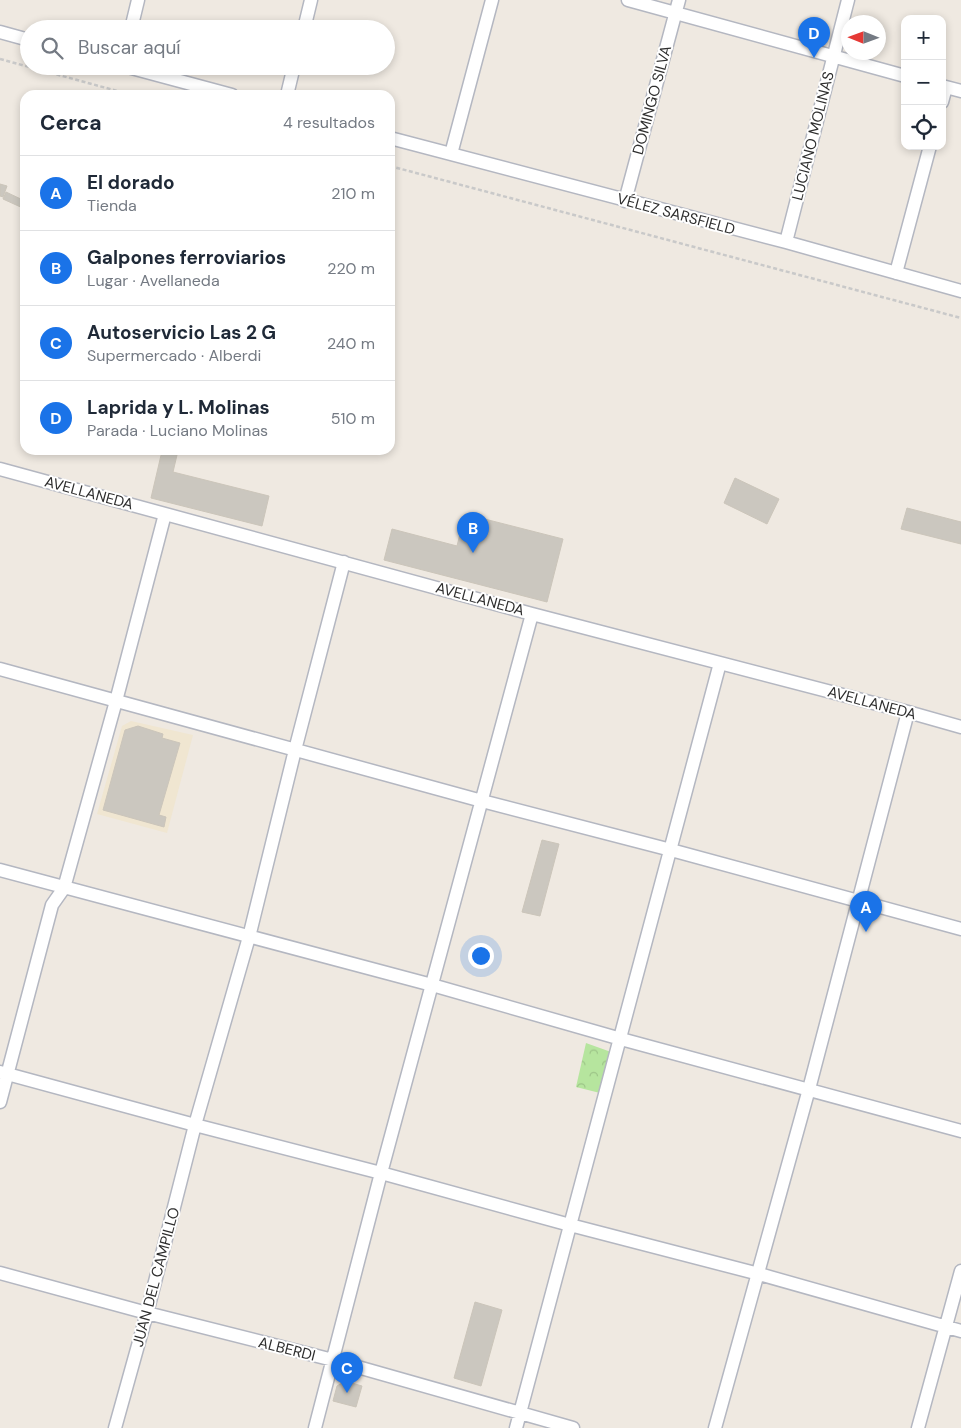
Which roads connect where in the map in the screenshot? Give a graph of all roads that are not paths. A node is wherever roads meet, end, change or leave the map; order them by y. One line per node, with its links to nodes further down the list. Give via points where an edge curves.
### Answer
1 (138, 0): 8 (street)
2 (311, 0): 9 (street)
3 (492, 0): 22 (street)
4 (628, 0): 7 (street)
5 (679, 0): 7 (street, DOMINGO SILVA)
6 (848, 0): 12 (street, LUCIANO MOLINAS)
7 (676, 13): 12 (street); 23 (street, DOMINGO SILVA)
8 (133, 20)
9 (306, 20)
10 (0, 32): 11 (street)
11 (20, 38)
12 (834, 56): 15 (street); 24 (street, LUCIANO MOLINAS)
13 (158, 75): 17 (street)
14 (292, 75): 18 (street)
15 (901, 75)
16 (946, 88): 19 (street)
17 (213, 90)
18 (288, 90)
19 (961, 92)
20 (395, 139): 22 (street, VÉLEZ SARSFIELD)
21 (929, 150): 25 (street)
22 (451, 154): 23 (street, VÉLEZ SARSFIELD)
23 (626, 201): 24 (street, VÉLEZ SARSFIELD)
24 (786, 242): 25 (street, VÉLEZ SARSFIELD)
25 (896, 273): 26 (street, VÉLEZ SARSFIELD)
26 (961, 291)
27 (0, 469): 28 (street, AVELLANEDA)
28 (165, 514): 29 (street, AVELLANEDA); 33 (street)
29 (344, 562): 30 (street, AVELLANEDA); 36 (street, JUAN DEL CAMPILLO)
30 (532, 614): 31 (street, AVELLANEDA); 37 (street)
31 (720, 663): 34 (street, AVELLANEDA); 38 (street)
32 (0, 669): 33 (street)
33 (116, 700): 36 (street); 40 (street)
34 (908, 712): 35 (street, AVELLANEDA); 41 (street)
35 (961, 727)
36 (296, 750): 37 (street); 43 (street, JUAN DEL CAMPILLO)
37 (482, 801): 38 (street); 44 (street)
38 (670, 850): 41 (street); 45 (street)
39 (0, 870): 40 (street)
40 (64, 888): 43 (street); 46 (street, via 52,905)
41 (858, 902): 42 (street); 47 (street)
42 (961, 929)
43 (249, 938): 44 (street); 49 (street, JUAN DEL CAMPILLO)
44 (432, 985): 45 (street); 51 (street)
45 (621, 1039): 47 (street); 52 (street)
46 (4, 1073): 48 (street); 49 (street)
47 (809, 1089): 50 (street); 55 (street)
48 (0, 1102)
49 (195, 1125): 51 (street); 56 (street, JUAN DEL CAMPILLO)
50 (961, 1131)
51 (381, 1173): 52 (street); 59 (street)
52 (570, 1225): 55 (street); 60 (street)
53 (961, 1271): 57 (street)
54 (0, 1273): 56 (street, ALBERDI)
55 (759, 1274): 57 (street); 65 (street)
56 (147, 1313): 59 (street, ALBERDI); 61 (street, JUAN DEL CAMPILLO)
57 (945, 1327): 58 (street); 66 (street)
58 (961, 1332)
59 (333, 1360): 60 (street, ALBERDI); 62 (street)
60 (520, 1413): 63 (street); 64 (street, ALBERDI)
61 (115, 1428)
62 (315, 1428)
63 (516, 1428)
64 (574, 1428)
65 (715, 1428)
66 (918, 1428)

